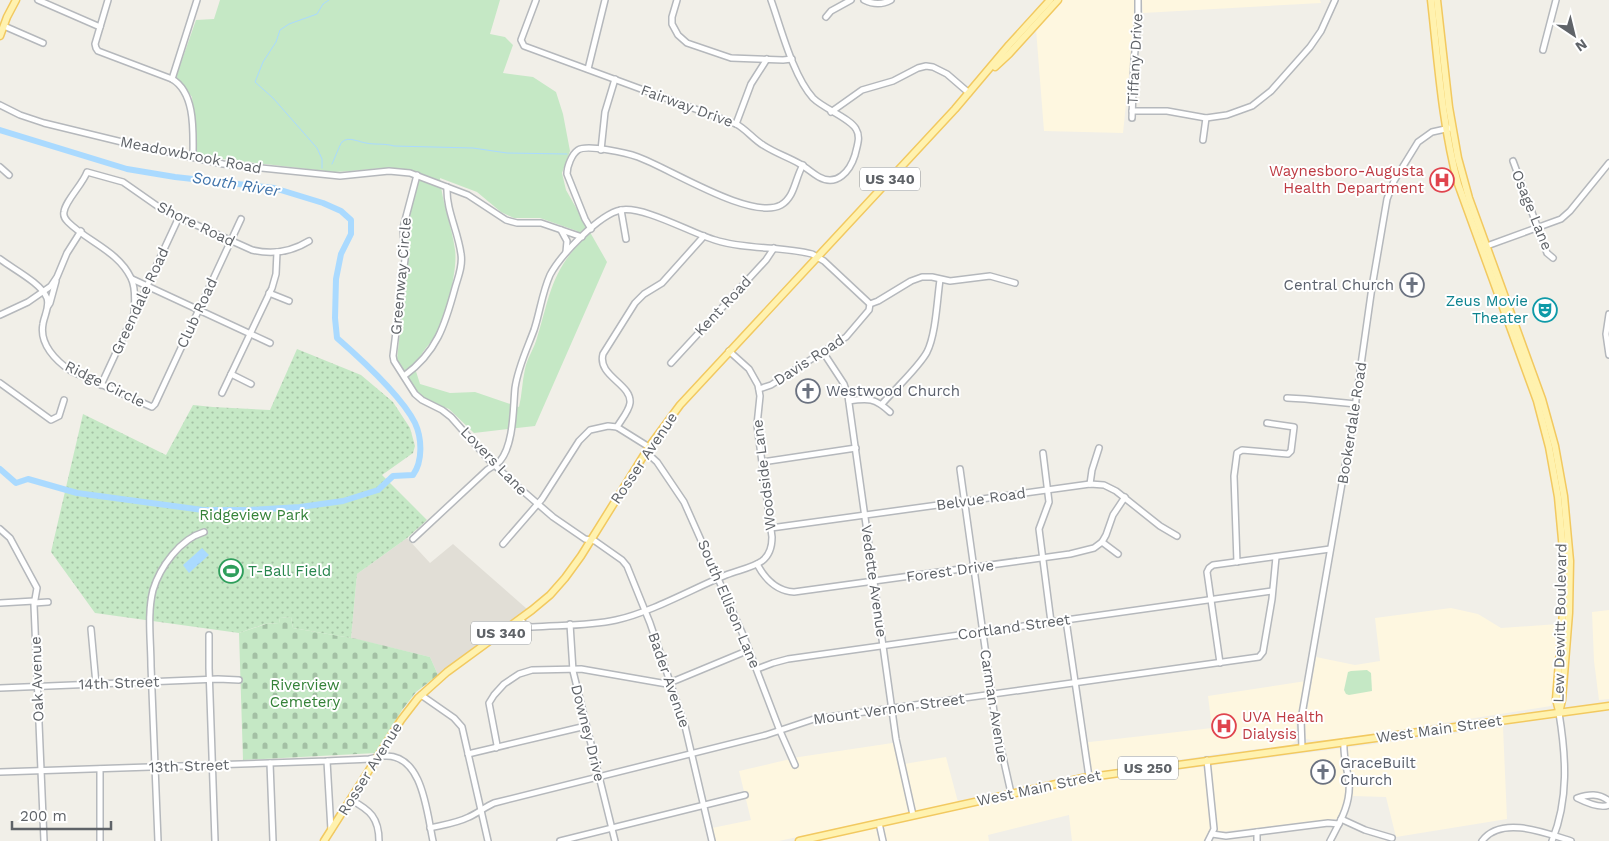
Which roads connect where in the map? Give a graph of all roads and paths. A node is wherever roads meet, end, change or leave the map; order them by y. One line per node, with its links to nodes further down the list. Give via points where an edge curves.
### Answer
1 (16, 0): 20 (main road)
2 (38, 0): 21 (street)
3 (108, 0): 21 (street)
4 (197, 0): 28 (street)
5 (536, 0): 27 (street, Fairway Drive, via 521,42 524,46)
6 (605, 0): 27 (street)
7 (677, 0): 25 (street, via 672,21 683,41 731,58)
8 (771, 0): 26 (street, Fairway Drive)
9 (852, 0): 19 (street)
10 (864, 0): 11 (street, via 880,4)
11 (891, 0)
12 (1050, 0): 30 (main road, Rosser Avenue / US 340)
13 (1058, 0): 30 (main road, Rosser Avenue / US 340)
14 (1138, 0): 34 (street, Tiffany Drive, via 1132,114 1167,111)
15 (1335, 0): 34 (street, via 1310,47 1271,91 1238,112)
16 (1430, 0): 36 (main road, Lew Dewitt Boulevard)
17 (1437, 0): 36 (main road, Lew Dewitt Boulevard)
18 (1556, 0): 24 (street)
19 (826, 17)
20 (4, 26): 22 (main road); 23 (street)
21 (100, 27): 28 (street, via 95,46 97,50)
22 (0, 36)
23 (43, 44)
24 (1543, 50)
25 (767, 59): 26 (street); 35 (street, via 751,84)
26 (792, 59): 33 (street, Fairway Drive, via 810,94)
27 (588, 69): 29 (street, Fairway Drive)
28 (172, 79): 39 (street, via 183,87 189,98)
29 (615, 79): 35 (street, Fairway Drive); 38 (street, via 605,112)
30 (979, 82): 31 (main road, Rosser Avenue / US 340)
31 (969, 93): 33 (street, via 947,74 926,66 862,90); 63 (main road, Rosser Avenue / US 340)
32 (0, 105): 39 (street, Meadowbrook Road, via 44,123)
33 (831, 112): 42 (street, Fairway Drive, via 850,122 857,131 858,144 850,168 839,178 827,180)
34 (1206, 118): 37 (street)
35 (736, 124): 42 (street, Fairway Drive, via 768,148)
36 (1449, 128): 59 (main road, Lew Dewitt Boulevard); 100 (street, Bookerdale Road, via 1432,132 1418,142 1388,194)
37 (1202, 140)
38 (601, 150): 42 (street, via 638,157 720,196 765,208 779,206 786,200); 50 (street, via 578,150 567,171)
39 (193, 158): 45 (street, Meadowbrook Road, via 316,174 350,175 389,170)
40 (1513, 161): 51 (street, Osage Lane)
41 (1609, 163): 51 (street, via 1567,214)
42 (802, 165)
43 (0, 166): 44 (street)
44 (9, 175)
45 (417, 176): 46 (street, Meadowbrook Road); 90 (street, Greenway Circle, via 403,228 404,259 393,356)
46 (447, 186): 52 (street, Meadowbrook Road, via 474,198 506,220 541,223); 90 (street, via 446,199 461,254 460,270 439,336 423,360)
47 (621, 210): 50 (street, via 604,217); 54 (street, via 644,213); 56 (street)
48 (179, 218): 53 (street, Shore Road, via 123,182 87,172 64,212 67,221); 57 (street, Shore Road); 72 (street, Greendale Road)
49 (241, 219): 57 (street, Club Road)
50 (591, 229): 55 (street)
51 (1537, 229): 59 (street); 64 (street, Osage Lane, via 1547,253)
52 (560, 230): 55 (street, Meadowbrook Road); 62 (street, via 567,240)
53 (81, 231): 66 (street, Ridge Circle, via 63,260); 67 (street, via 117,259)
54 (704, 236): 60 (street, via 724,243); 104 (street, via 662,282 635,303 603,354 606,370 630,399 629,408)
55 (582, 237): 62 (street)
56 (626, 239)
57 (231, 241): 61 (street, Shore Road, via 252,250); 79 (street, Club Road)
58 (309, 241): 61 (street, Shore Road)
59 (1484, 247): 165 (main road, Lew Dewitt Boulevard, via 1555,446 1564,496 1569,552 1569,613)
60 (774, 248): 63 (street); 88 (street, Kent Road)
61 (277, 252): 74 (street, via 276,274)
62 (566, 252): 110 (street, via 548,282 518,373 508,443 502,458)
63 (818, 257): 77 (street); 85 (main road, Rosser Avenue / US 340)
64 (1553, 258)
65 (0, 259): 71 (street)
66 (57, 277): 69 (street, Ridge Circle); 78 (street, Ridge Circle)
67 (132, 279): 72 (street); 80 (street)
68 (940, 280): 70 (street, Davis Road, via 990,276); 77 (street, Davis Road, via 917,278); 99 (street, via 930,345 925,356)
69 (53, 283): 71 (street); 73 (street, Ridge Circle)
70 (1015, 283)
71 (36, 285): 73 (street); 75 (street)
72 (146, 286): 79 (street); 80 (street, Greendale Road)
73 (43, 292): 75 (street, Ridge Circle); 78 (street)
74 (269, 293): 76 (street); 83 (street)
75 (36, 297): 78 (street); 82 (street, Ridge Circle)
76 (289, 301)
77 (870, 304): 86 (street, Davis Road, via 851,332)
78 (48, 305): 93 (street, Ridge Circle, via 42,333 50,351 66,367)
79 (199, 310): 83 (street); 101 (street, Club Road)
80 (134, 313): 93 (street, Greendale Road)
81 (1609, 314): 87 (street, via 1606,334)
82 (0, 315)
83 (250, 334): 84 (street); 89 (street)
84 (270, 343)
85 (729, 352): 94 (street, via 749,369); 107 (main road, Rosser Avenue / US 340, via 680,405)
86 (823, 352): 94 (street, Davis Road, via 771,385); 98 (street, Vedette Avenue, via 844,384)
87 (1609, 354)
88 (671, 363)
89 (231, 374): 92 (street); 95 (street)
90 (404, 376): 110 (street, Lovers Lane, via 419,398 452,417)
91 (0, 383): 97 (street, via 51,420 58,416)
92 (251, 384)
93 (102, 385): 101 (street, Ridge Circle)
94 (759, 389): 109 (street, Woodside Lane, via 756,420)
95 (222, 393)
96 (1287, 398): 100 (street)
97 (64, 400)
98 (849, 401): 99 (street, via 869,399); 105 (street, Vedette Avenue)
99 (882, 404): 102 (street)
100 (1356, 404): 126 (street, Bookerdale Road)
101 (152, 406)
102 (890, 412)
103 (1267, 423): 130 (street, via 1294,428 1291,451 1288,454 1242,450 1237,453 1234,476)
104 (617, 427): 107 (street, South Ellison Lane); 116 (street, via 602,426 586,433)
105 (856, 448): 109 (street); 117 (street, Vedette Avenue)
106 (1099, 448): 112 (street)
107 (647, 449): 123 (main road, Rosser Avenue / US 340); 133 (street, South Ellison Lane, via 679,494)
108 (1043, 453): 113 (street)
109 (762, 462): 118 (street, Woodside Lane)
110 (494, 465): 116 (street, Lovers Lane); 122 (street)
111 (960, 469): 115 (street, Carman Avenue)
112 (1090, 484): 113 (street, Belvue Road); 114 (street, Belvue Road, via 1104,485)
113 (1048, 490): 115 (street, Belvue Road); 129 (street, via 1049,506 1039,529)
114 (1125, 497): 121 (street, Belvue Road); 124 (street)
115 (964, 501): 117 (street, Belvue Road); 132 (street, Carman Avenue)
116 (538, 505): 123 (street, Lovers Lane); 125 (street)
117 (865, 515): 118 (street, Belvue Road); 134 (street, Vedette Avenue)
118 (771, 528): 131 (street, Woodside Lane, via 770,551)
119 (0, 531): 137 (street, Oak Avenue, via 13,543 34,582 37,590)
120 (204, 532): 155 (street, via 174,553 160,572 153,590 150,621)
121 (1177, 536)
122 (414, 539)
123 (590, 540): 140 (street, Bader Avenue, via 624,562); 141 (main road, Rosser Avenue / US 340, via 560,584)
124 (1102, 542): 127 (street); 129 (street, Forest Drive, via 1087,550)
125 (503, 544)
126 (1330, 549): 128 (street); 170 (street, Bookerdale Road, via 1301,720)
127 (1118, 554)
128 (1276, 557): 130 (street); 135 (street, Mount Vernon Street)
129 (1042, 558): 132 (street, Forest Drive); 143 (street)
130 (1237, 562): 136 (street, via 1209,568)
131 (757, 564): 133 (street); 134 (street, Forest Drive, via 774,586 790,592)
132 (974, 567): 134 (street, Forest Drive); 146 (street, Carman Avenue)
133 (718, 578): 140 (street); 149 (street, South Ellison Lane)
134 (874, 581): 148 (street, Vedette Avenue)
135 (1272, 591): 136 (street, Cortland Street); 150 (street, Mount Vernon Street, via 1261,656)
136 (1211, 600): 142 (street, Cortland Street); 150 (street)
137 (34, 602): 138 (street); 139 (street); 159 (street, Oak Avenue)
138 (48, 602)
139 (0, 603)
140 (645, 610): 144 (street, via 607,622); 156 (street, Bader Avenue)
141 (520, 619): 144 (street, via 530,627); 162 (main road, Rosser Avenue / US 340)
142 (1066, 620): 143 (street, Cortland Street); 157 (street)
143 (1051, 622): 146 (street, Cortland Street)
144 (570, 624): 151 (street, Downey Drive)
145 (91, 629): 158 (street)
146 (983, 632): 148 (street, Cortland Street); 161 (street, Carman Avenue)
147 (209, 635): 153 (street)
148 (883, 646): 152 (street, Cortland Street, via 788,659); 164 (street, Vedette Avenue)
149 (749, 650): 152 (street, South Ellison Lane); 156 (street)
150 (1220, 663): 157 (street, Mount Vernon Street)
151 (572, 668): 156 (street, via 660,684); 166 (street, Downey Drive); 169 (street, via 532,670 519,674 498,690 488,706)
152 (757, 669): 167 (street, South Ellison Lane)
153 (209, 680): 154 (street, 14th Street); 155 (street, 14th Street); 177 (street)
154 (238, 680)
155 (152, 682): 158 (street, 14th Street); 179 (street)
156 (670, 683): 172 (street, Bader Avenue)
157 (1075, 683): 161 (street, Mount Vernon Street); 184 (street)
158 (96, 684): 159 (street, 14th Street)
159 (37, 686): 160 (street, 14th Street); 181 (street, Oak Avenue)
160 (0, 688)
161 (991, 694): 164 (street, Mount Vernon Street); 185 (street, Carman Avenue)
162 (421, 695): 171 (street, via 458,722 463,729); 173 (main road, Rosser Avenue / US 340, via 404,715)
163 (1609, 706): 165 (main road, West Main Street / US 250)
164 (892, 708): 167 (street, Mount Vernon Street, via 814,719); 193 (street, Vedette Avenue)
165 (1559, 713): 168 (main road, West Main Street / US 250); 187 (street, via 1565,761)
166 (586, 726): 169 (street); 183 (street, Downey Drive)
167 (780, 731): 172 (street, Mount Vernon Street); 178 (street, South Ellison Lane)
168 (1344, 742): 170 (main road, West Main Street / US 250); 194 (street, via 1349,790)
169 (496, 748): 171 (street)
170 (1302, 748): 174 (main road, West Main Street / US 250)
171 (468, 754): 192 (street)
172 (692, 754): 183 (street, Mount Vernon Street); 191 (street, Bader Avenue)
173 (378, 757): 175 (street, 13th Street); 189 (main road, Rosser Avenue / US 340); 196 (street, 13th Street, via 396,757 411,767 420,786)
174 (1207, 760): 184 (main road, West Main Street / US 250); 200 (street, via 1214,826)
175 (327, 761): 176 (street, 13th Street); 198 (street)
176 (270, 763): 177 (street, 13th Street); 208 (street)
177 (212, 765): 179 (street, 13th Street); 207 (street)
178 (795, 765)
179 (155, 767): 180 (street, 13th Street); 206 (street)
180 (100, 769): 181 (street, 13th Street); 205 (street)
181 (40, 771): 182 (street, 13th Street); 204 (street, Oak Avenue)
182 (0, 772)
183 (599, 777): 192 (street, Mount Vernon Street); 197 (street, Downey Drive)
184 (1089, 777): 185 (main road, West Main Street / US 250)
185 (1011, 793): 193 (main road, West Main Street / US 250)
186 (745, 795): 191 (street)
187 (1564, 796): 188 (street); 203 (street)
188 (1576, 798): 190 (street, via 1604,807); 190 (street, via 1593,794)
189 (351, 800): 198 (main road, Rosser Avenue / US 340); 210 (street, via 372,814 378,828)
190 (1609, 803)
191 (703, 805): 197 (street); 215 (street, Bader Avenue)
192 (481, 810): 196 (street, Mount Vernon Street, via 463,820); 212 (street)
193 (913, 815): 195 (main road, West Main Street / US 250)
194 (1340, 822): 199 (street); 202 (street); 220 (street)
195 (880, 823): 201 (main road, West Main Street / US 250); 217 (street)
196 (430, 828): 211 (street, 13th Street)
197 (612, 828): 213 (street); 214 (street, Downey Drive)
198 (331, 831): 209 (main road, Rosser Avenue / US 340)
199 (1257, 832): 200 (street); 219 (street)
200 (1212, 834): 218 (street)
201 (823, 838): 216 (main road, West Main Street / US 250)
202 (1392, 838)
203 (1553, 838): 221 (street, via 1520,828 1501,828 1489,833); 222 (street)
204 (44, 841)
205 (100, 841)
206 (158, 841)
207 (215, 841)
208 (273, 841)
209 (324, 841)
210 (378, 841)
211 (433, 841)
212 (488, 841)
213 (560, 841)
214 (615, 841)
215 (712, 841)
216 (799, 841)
217 (883, 841)
218 (1208, 841)
219 (1258, 841)
220 (1330, 841)
221 (1482, 841)
222 (1571, 841)

